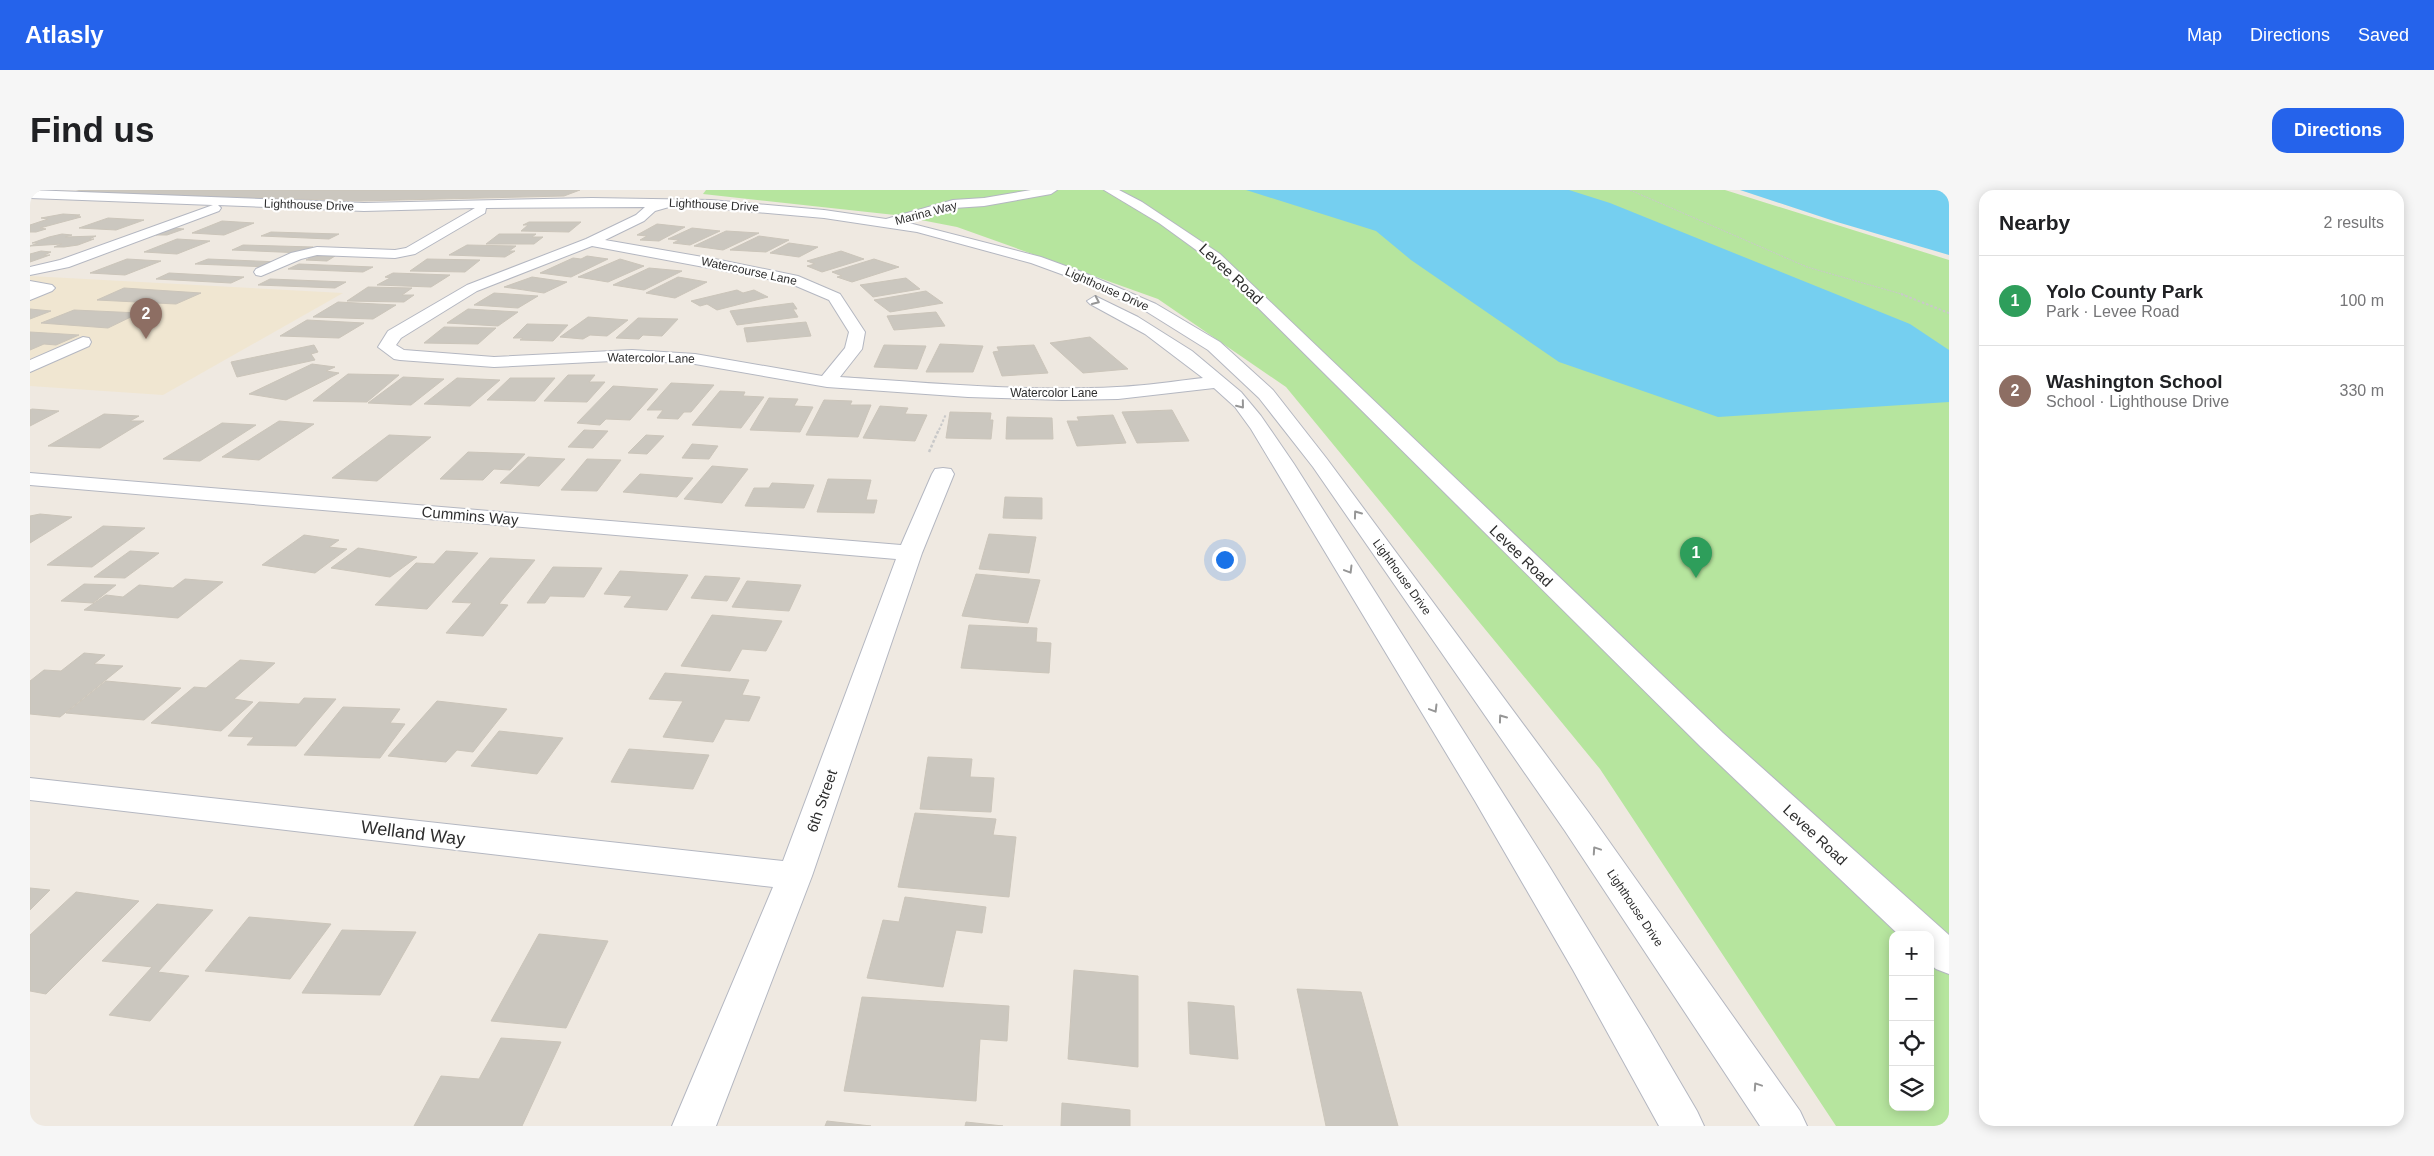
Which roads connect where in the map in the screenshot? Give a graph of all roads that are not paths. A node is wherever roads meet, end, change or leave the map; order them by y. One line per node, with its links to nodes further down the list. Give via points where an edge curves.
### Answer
1 (664, 190): 9 (street, Watercolor Lane)
2 (690, 190): 8 (street); 10 (street, via 707,200)
3 (1051, 190): 7 (street, Marina Way)
4 (1110, 190): 30 (street, Levee Road, via 1176,227 1215,257 1712,740)
5 (30, 194): 9 (street, Lighthouse Drive, via 364,207)
6 (30, 201): 11 (street, Lighthouse Drive)
7 (984, 202): 13 (street, Marina Way); 13 (street, Marina Way, via 937,208)
8 (670, 203): 9 (street); 10 (street, Lighthouse Drive)
9 (649, 205): 12 (street, Lighthouse Drive); 13 (street, Lighthouse Drive); 16 (street, Watercolor Lane, via 640,218)
10 (744, 206): 13 (street, Lighthouse Drive, via 824,214)
11 (215, 208): 12 (street, Lighthouse Drive, via 352,213); 17 (street, via 64,264)
12 (481, 210): 15 (street)
13 (894, 230): 24 (street, Lighthouse Drive, one-way to 24, via 1037,276 1106,306 1154,333); 35 (street, Lighthouse Drive, one-way to 13, via 1577,822 1320,462 1266,394 1214,346 1150,307 1036,260)
14 (408, 235): 15 (street)
15 (436, 236): 18 (street, via 410,251 395,254 317,251 296,256)
16 (591, 242): 23 (street, Watercourse Lane, via 793,279 835,297 858,332 852,348); 23 (street, Watercolor Lane, via 472,288 394,335 387,346 400,355 494,362 632,356 695,358)
17 (30, 271)
18 (261, 272)
19 (30, 286): 20 (street, via 47,288)
20 (30, 295)
21 (83, 342): 22 (street)
22 (30, 367)
23 (827, 382): 24 (street, Watercolor Lane, via 1062,394 1118,393)
24 (1217, 382): 34 (street, Lighthouse Drive, one-way to 34, via 1245,410 1284,464 1512,836)
25 (943, 474): 27 (street, 6th Street)
26 (30, 479): 27 (street, Cummins Way)
27 (910, 553): 29 (street, 6th Street)
28 (30, 789): 29 (street, Welland Way)
29 (796, 876): 33 (street, 6th Street)
30 (1920, 931)
31 (1934, 944): 32 (street)
32 (1949, 958)
33 (694, 1126)
34 (1682, 1126)
35 (1785, 1126)

